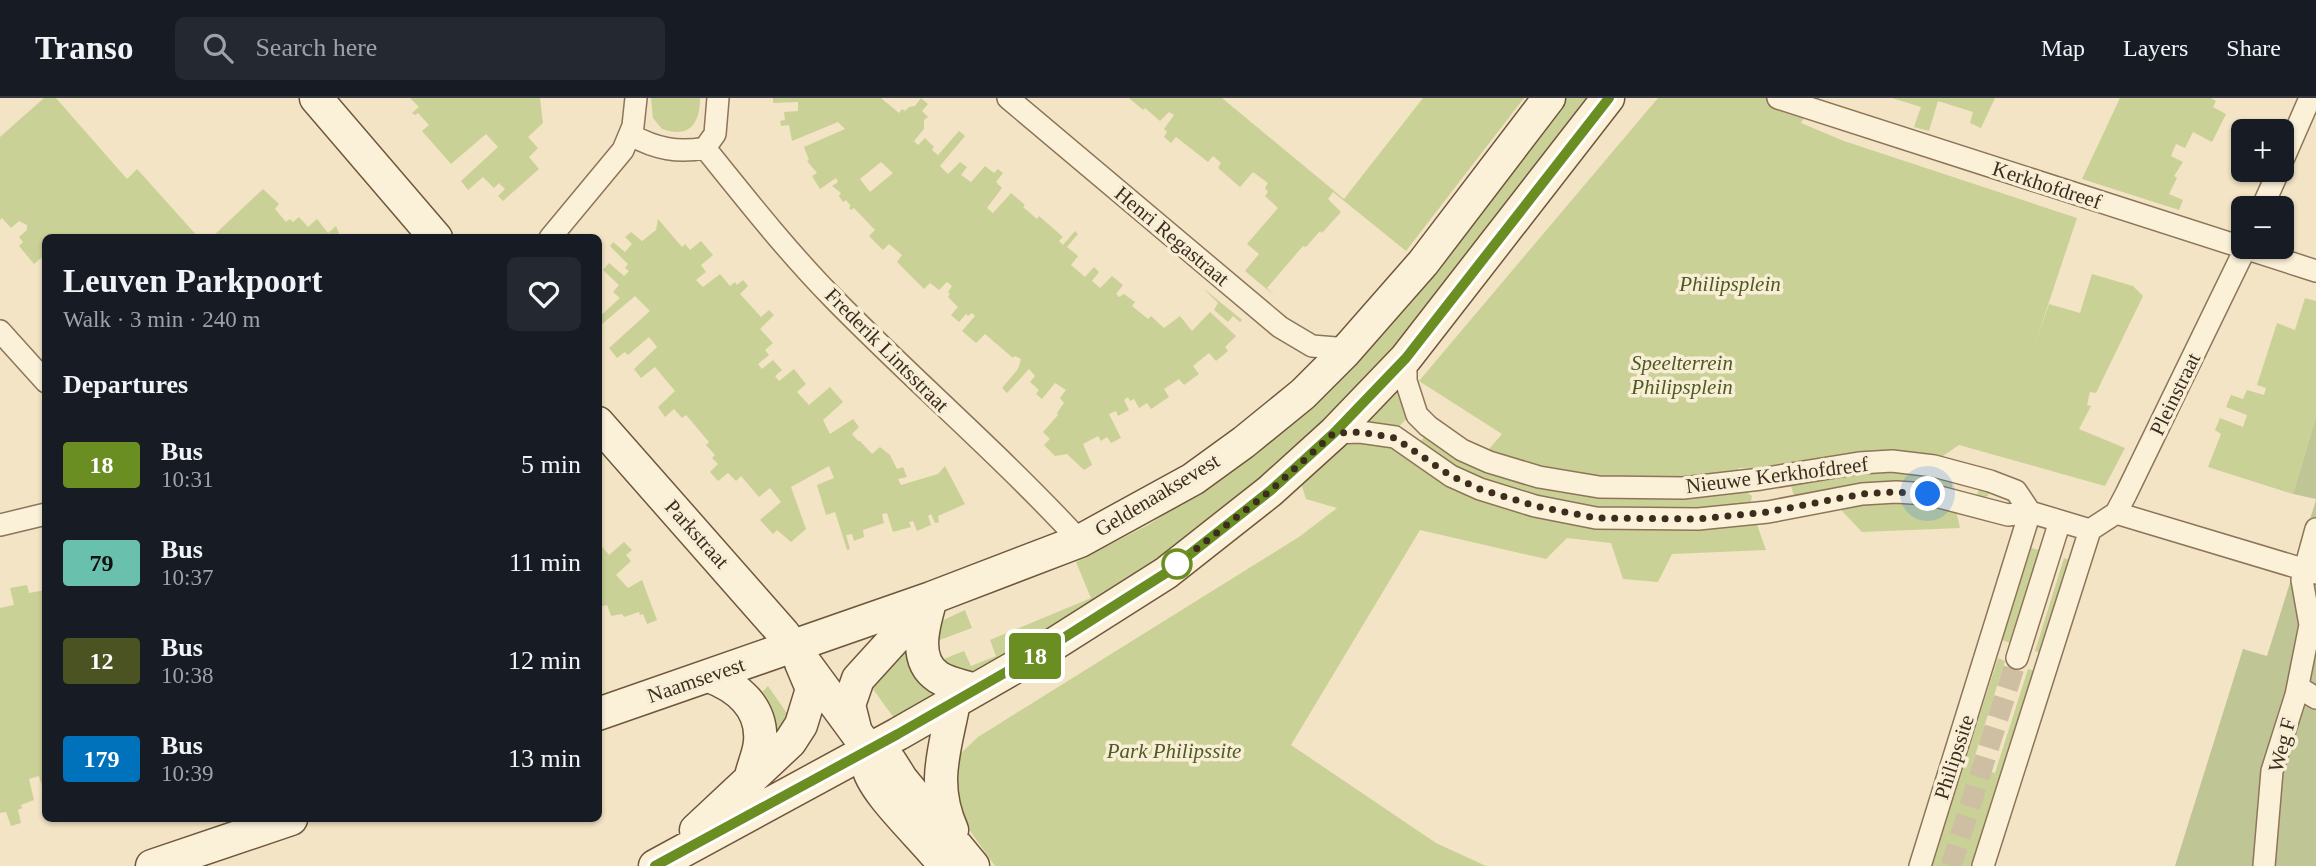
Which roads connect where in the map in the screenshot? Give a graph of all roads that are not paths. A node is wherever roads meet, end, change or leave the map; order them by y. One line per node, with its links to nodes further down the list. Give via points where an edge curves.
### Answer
1 (316, 98): 13 (main road)
2 (635, 98): 10 (street)
3 (718, 98): 12 (street, via 715,134)
4 (1008, 98): 20 (street, Henri Regastraat, via 1280,327 1312,346)
5 (1549, 98): 20 (main road, Geldenaaksevest, via 1423,263)
6 (1608, 98): 21 (main road)
7 (1778, 98): 9 (street, Kerkhofdreef)
8 (2310, 98): 11 (street)
9 (1813, 103): 15 (street, Kerkhofdreef)
10 (631, 135): 12 (street, via 671,150); 14 (street, via 624,150)
11 (2294, 135)
12 (705, 148): 36 (street, Frederik Lintsstraat, via 831,296)
13 (433, 234)
14 (553, 234)
15 (2231, 242)
16 (2239, 259): 29 (street, Pleinstraat)
17 (2280, 259): 18 (street, Kerkhofdreef)
18 (2316, 271)
19 (0, 331): 22 (street)
20 (1348, 349): 36 (main road, Geldenaaksevest, via 1309,389 1194,479)
21 (1406, 358): 24 (main road); 26 (street, Nieuwe Kerkhofdreef, via 1406,380 1417,415 1462,450 1489,462 1574,484)
22 (42, 378)
23 (602, 427): 40 (main road, Parkstraat)
24 (1334, 433): 31 (street, Nieuwe Kerkhofdreef, via 1395,438 1451,476 1535,506 1596,518); 46 (main road, via 1270,491 1166,573)
25 (1771, 478): 26 (street, Nieuwe Kerkhofdreef); 27 (street); 28 (street, Nieuwe Kerkhofdreef, via 1859,463 1934,466 2017,491)
26 (1666, 487): 31 (street)
27 (1777, 510): 28 (street, Nieuwe Kerkhofdreef, via 1896,492 1928,494 2008,515); 31 (street, Nieuwe Kerkhofdreef)
28 (2031, 512): 32 (street, Nieuwe Kerkhofdreef); 41 (street, Philipssite)
29 (2116, 513): 34 (street); 37 (street)
30 (42, 514): 33 (street)
31 (1665, 519)
32 (2060, 521): 34 (street, Nieuwe Kerkhofdreef); 42 (street)
33 (0, 525)
34 (2090, 530): 43 (street)
35 (2316, 530): 37 (street, Weg F)
36 (1080, 541): 38 (main road, Geldenaaksevest)
37 (2311, 572): 39 (street, Weg F, via 2302,580)
38 (931, 598): 40 (main road, Geldenaaksevest); 46 (main road, via 922,632 923,656 937,677); 49 (main road, via 858,679 849,705)
39 (2313, 626): 45 (street, Weg F)
40 (794, 646): 44 (main road, Naamsevest); 49 (main road); 50 (main road, via 811,689 801,725)
41 (1988, 649): 42 (street); 55 (street, Philipssite)
42 (2017, 658): 43 (street)
43 (2046, 668): 56 (street)
44 (709, 676): 48 (main road, Naamsevest); 50 (main road, via 726,683 756,712 760,745)
45 (2298, 687): 47 (street); 57 (street, Weg F, via 2272,771)
46 (965, 696): 49 (main road); 52 (main road, via 942,756 940,783 943,810)
47 (2316, 698)
48 (602, 713)
49 (862, 739): 52 (main road, via 879,793); 54 (main road)
50 (750, 782): 54 (main road)
51 (281, 822): 53 (main road)
52 (959, 860)
53 (152, 866)
54 (656, 866)
55 (1920, 866)
56 (1983, 866)
57 (2264, 866)

